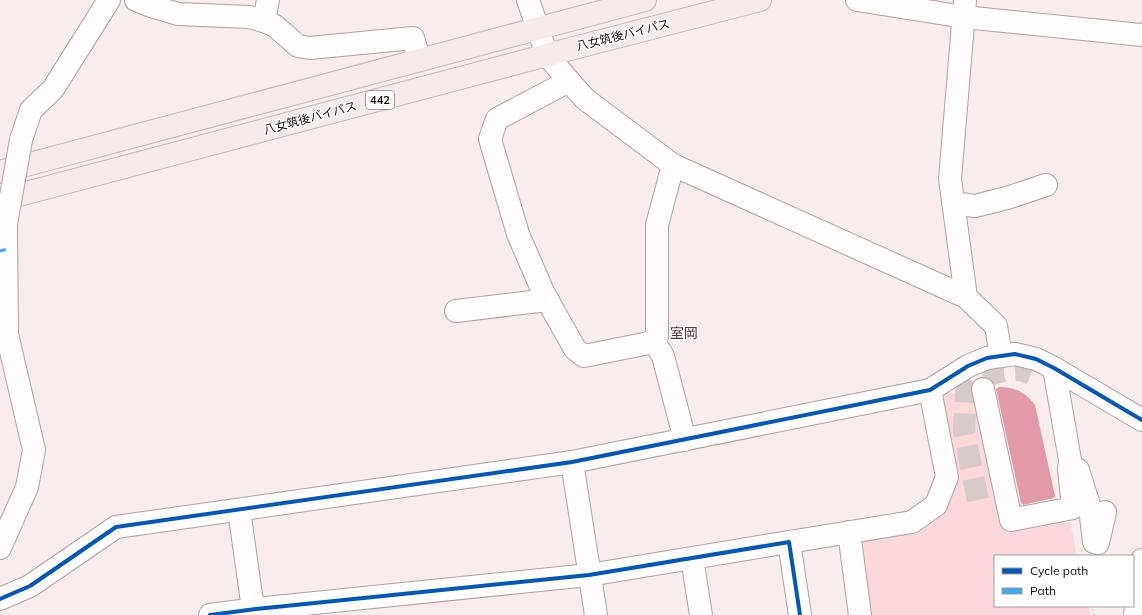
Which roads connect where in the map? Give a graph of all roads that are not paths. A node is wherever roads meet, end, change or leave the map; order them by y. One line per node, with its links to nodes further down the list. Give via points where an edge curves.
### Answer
1 (109, 0): 37 (street, bridge, via 53,89 31,110 22,140 6,224 7,334 34,450 27,488)
2 (136, 0): 8 (street, via 178,14 249,18)
3 (528, 0): 9 (street)
4 (645, 0): 9 (highway, 442)
5 (760, 0): 12 (highway, 八女筑後バイパス / 442)
6 (857, 0): 7 (street)
7 (965, 8): 10 (street); 18 (street, via 950,179)
8 (266, 10): 11 (street, via 275,26 298,46 310,48 413,38)
9 (538, 28): 12 (street); 15 (highway, 442)
10 (1142, 34)
11 (416, 48)
12 (547, 55): 13 (street); 17 (highway, 八女筑後バイパス / 442)
13 (569, 81): 14 (street, via 585,99); 20 (street, via 497,119 490,139 518,234)
14 (673, 165): 19 (street); 22 (street, via 657,226 657,337)
15 (0, 172)
16 (1046, 184): 18 (street, via 975,206)
17 (0, 200)
18 (953, 203): 19 (street)
19 (966, 297): 23 (street, via 996,326)
20 (548, 300): 21 (street); 22 (street, via 575,348 584,356)
21 (456, 311)
22 (651, 342): 30 (street, via 663,356)
23 (1001, 356): 24 (street, via 1016,354 1036,359); 27 (street, via 987,358 968,366)
24 (1054, 368): 28 (street); 29 (street)
25 (1031, 374): 28 (street, via 1041,377)
26 (983, 389): 31 (street, via 1011,520 1073,508)
27 (930, 390): 30 (street); 35 (street, via 947,477 936,506 912,522)
28 (1059, 400): 31 (street)
29 (1142, 420)
30 (685, 440): 32 (street)
31 (1070, 460): 34 (street, via 1079,471 1090,508 1094,542 1098,543)
32 (572, 462): 33 (street); 40 (street)
33 (239, 510): 41 (street, via 116,527 30,586); 42 (street)
34 (1105, 512)
35 (849, 532): 36 (street); 48 (street)
36 (789, 542): 38 (street); 47 (street)
37 (0, 548)
38 (692, 558): 40 (street); 46 (street)
39 (1142, 560): 49 (street)
40 (589, 575): 43 (street); 45 (street)
41 (0, 599)
42 (253, 609): 43 (street); 44 (street)
43 (282, 611)
44 (210, 615)
45 (596, 615)
46 (701, 615)
47 (800, 615)
48 (860, 615)
49 (1135, 615)

